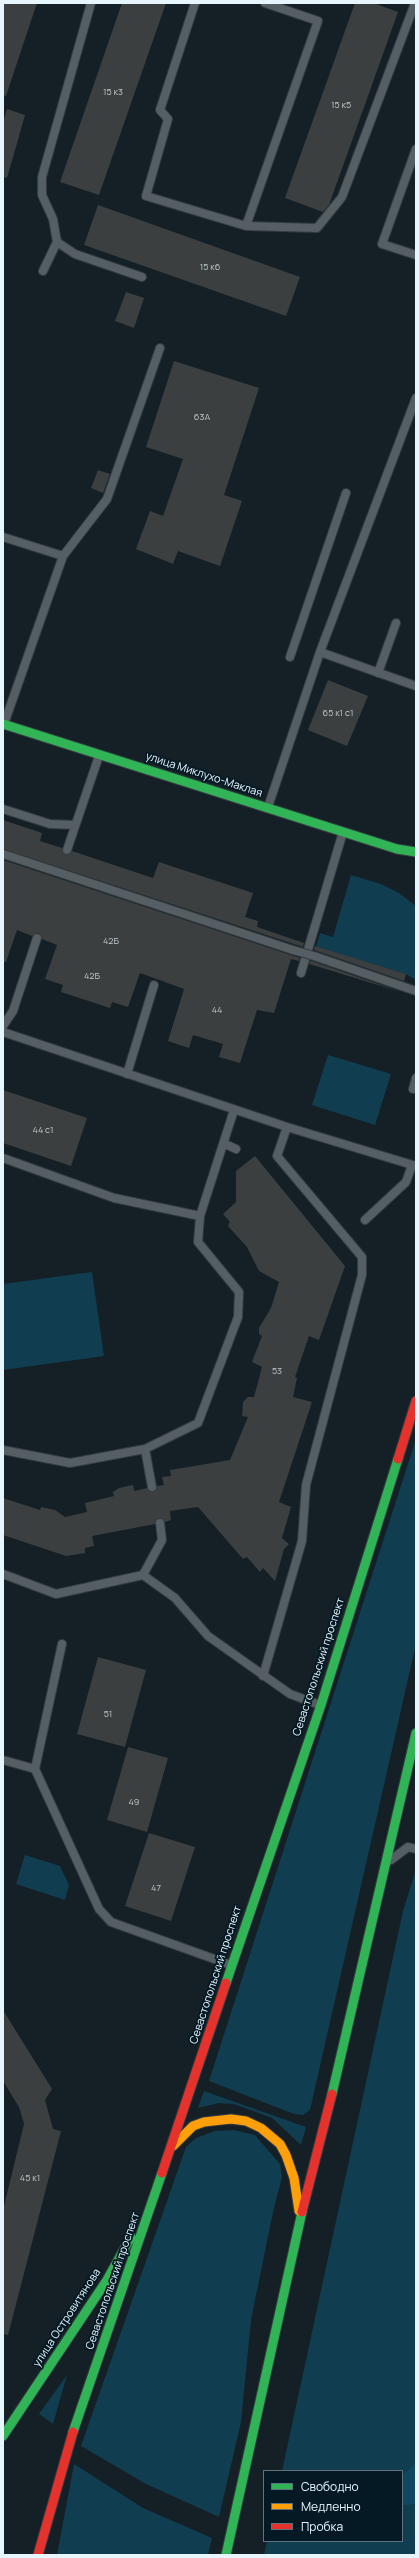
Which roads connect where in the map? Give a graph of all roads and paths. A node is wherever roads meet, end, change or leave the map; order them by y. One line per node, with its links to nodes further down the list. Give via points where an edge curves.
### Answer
1 (91, 3): 7 (lane, via 42,177 42,195 53,219)
2 (195, 3): 6 (lane, via 160,110 168,119 146,196)
3 (265, 3): 6 (lane, via 318,21)
4 (415, 3): 6 (lane, via 342,197 317,228)
5 (416, 149): 8 (lane, via 382,244)
6 (246, 226)
7 (57, 242): 9 (lane); 10 (lane, via 75,254)
8 (416, 255)
9 (43, 272)
10 (142, 277)
11 (160, 348): 15 (lane, via 107,499)
12 (416, 398): 17 (lane)
13 (346, 493): 18 (lane)
14 (3, 537): 15 (lane)
15 (63, 556): 21 (lane)
16 (396, 623): 19 (lane)
17 (320, 652): 19 (lane); 23 (lane)
18 (290, 657)
19 (378, 673): 20 (lane)
20 (416, 686)
21 (3, 724): 22 (main road, улица Миклухо-Маклая)
22 (99, 755): 23 (main road, улица Миклухо-Маклая); 25 (lane)
23 (268, 808): 26 (main road, улица Миклухо-Маклая)
24 (3, 809): 25 (lane, via 50,824)
25 (75, 825): 28 (lane)
26 (344, 832): 27 (main road, улица Миклухо-Маклая); 33 (lane)
27 (397, 849): 29 (main road, улица Миклухо-Маклая); 31 (main road, улица Миклухо-Маклая)
28 (67, 850)
29 (416, 852)
30 (3, 854): 35 (lane, bridge)
31 (416, 861)
32 (37, 938): 36 (lane, via 13,1011)
33 (301, 973)
34 (154, 985): 38 (lane)
35 (416, 991)
36 (3, 1026)
37 (3, 1032): 38 (lane)
38 (127, 1074): 41 (lane)
39 (416, 1078): 40 (lane)
40 (413, 1089)
41 (234, 1110): 42 (lane); 43 (lane)
42 (287, 1127): 46 (lane); 57 (lane, via 277,1156 362,1257 362,1276 306,1485 302,1542)
43 (225, 1144): 44 (lane); 47 (lane)
44 (236, 1149)
45 (3, 1158): 47 (lane, via 114,1198)
46 (414, 1165): 48 (lane, via 406,1182)
47 (200, 1216): 50 (lane, via 198,1242 239,1292 238,1317 198,1423)
48 (365, 1220)
49 (416, 1401): 58 (main road, Севастопольский проспект)
50 (145, 1449): 51 (lane, via 70,1463); 52 (lane)
51 (3, 1450)
52 (152, 1487)
53 (160, 1523): 55 (lane, via 162,1540)
54 (3, 1574): 55 (lane, via 56,1594)
55 (143, 1575): 57 (lane, via 175,1598 208,1636)
56 (62, 1644): 62 (lane)
57 (263, 1676): 58 (lane, via 290,1694)
58 (321, 1705): 65 (main road, Севастопольский проспект)
59 (416, 1733): 60 (main road)
60 (414, 1754): 64 (main road)
61 (3, 1760): 62 (lane)
62 (35, 1769): 65 (lane, via 99,1909 112,1922)
63 (416, 1849): 64 (lane, via 408,1847)
64 (386, 1864): 68 (main road)
65 (231, 1965): 66 (main road, Севастопольский проспект)
66 (167, 2154): 67 (main road, Севастопольский проспект); 68 (main road, via 193,2126 204,2122 231,2119 246,2121 261,2128 280,2144 291,2168 298,2196)
67 (150, 2212): 69 (main road, улица Островитянова, via 127,2242 107,2280); 70 (main road, Севастопольский проспект, via 70,2442)
68 (299, 2224): 71 (main road)
69 (3, 2436)
70 (38, 2555)
71 (226, 2555)

